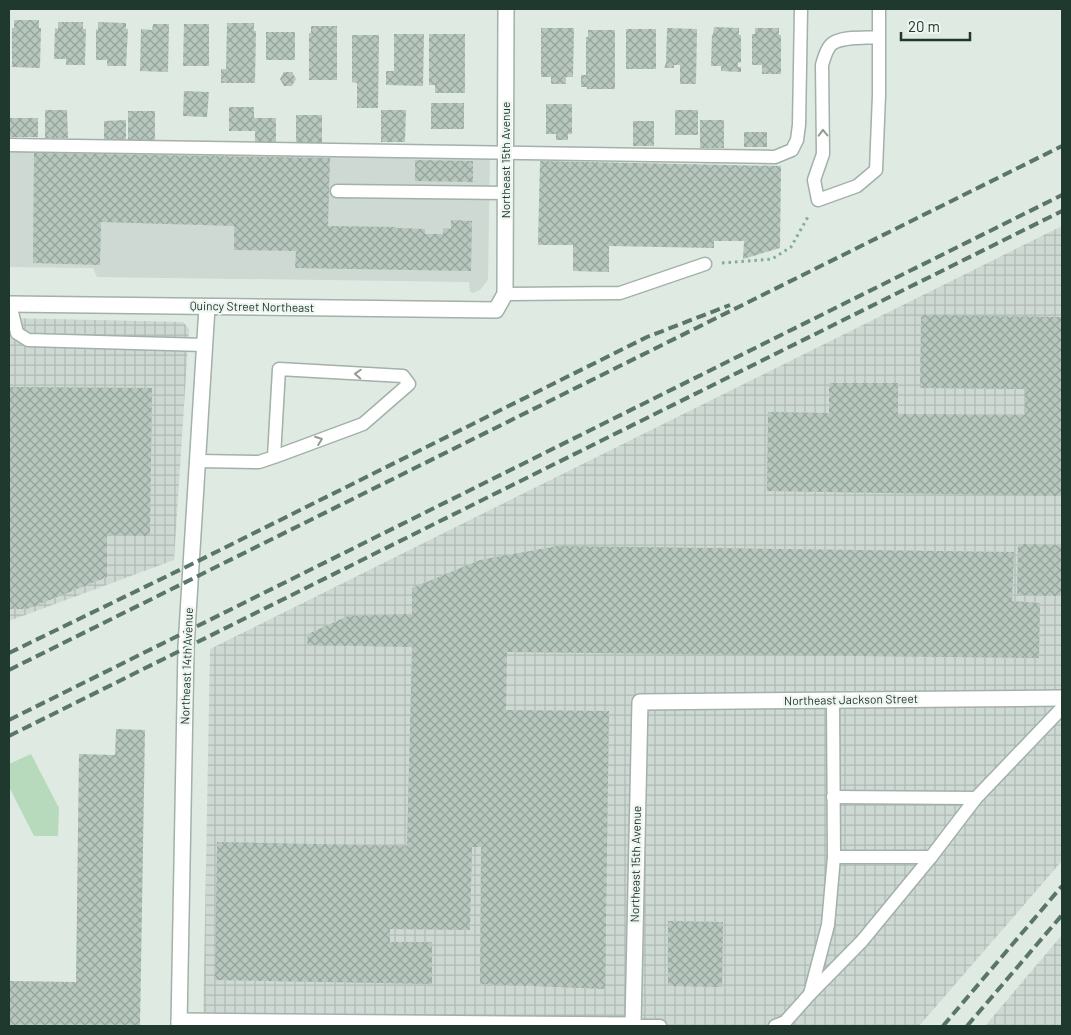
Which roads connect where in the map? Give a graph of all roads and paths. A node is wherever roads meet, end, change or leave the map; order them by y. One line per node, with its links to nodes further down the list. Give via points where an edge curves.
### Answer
1 (506, 9): 6 (street, Northeast 15th Avenue)
2 (801, 9): 6 (lane, via 799,124 792,150 775,157)
3 (879, 9): 4 (lane)
4 (878, 37): 9 (lane, via 876,170 857,186); 9 (lane, one-way to 4, via 814,180 823,154 822,65 826,52 832,43)
5 (9, 145): 6 (lane)
6 (506, 152): 8 (street, Northeast 15th Avenue)
7 (337, 191): 8 (lane)
8 (506, 193): 11 (street, Northeast 15th Avenue)
9 (818, 200): 10 (path, via 791,247 772,259)
10 (705, 264): 11 (lane, via 620,292)
11 (505, 294): 14 (street, Northeast 15th Avenue)
12 (9, 304): 13 (street, Quincy Street Northeast); 15 (lane, via 17,333 28,340)
13 (207, 307): 14 (street, Quincy Street Northeast); 15 (street, Northeast 14th Avenue)
14 (496, 310)
15 (204, 345): 17 (street, Northeast 14th Avenue)
16 (274, 457): 16 (lane, one-way to 16, via 363,424 409,384 403,376 279,369); 17 (lane, via 259,462)
17 (198, 461): 27 (street, Northeast 14th Avenue, via 186,647)
18 (1062, 698): 19 (street, Northeast Jackson Street)
19 (833, 700): 20 (street, Northeast Jackson Street); 22 (lane)
20 (640, 702): 29 (street, Northeast 15th Avenue)
21 (1062, 708): 23 (lane)
22 (833, 797): 23 (lane); 24 (lane)
23 (976, 798): 25 (lane)
24 (834, 857): 25 (lane); 26 (lane, via 828,925)
25 (931, 857): 26 (lane, via 862,941)
26 (810, 994): 31 (lane, via 784,1022)
27 (179, 1024): 28 (street)
28 (393, 1025): 29 (street)
29 (633, 1026): 30 (lane)
30 (660, 1026)
31 (775, 1026)

